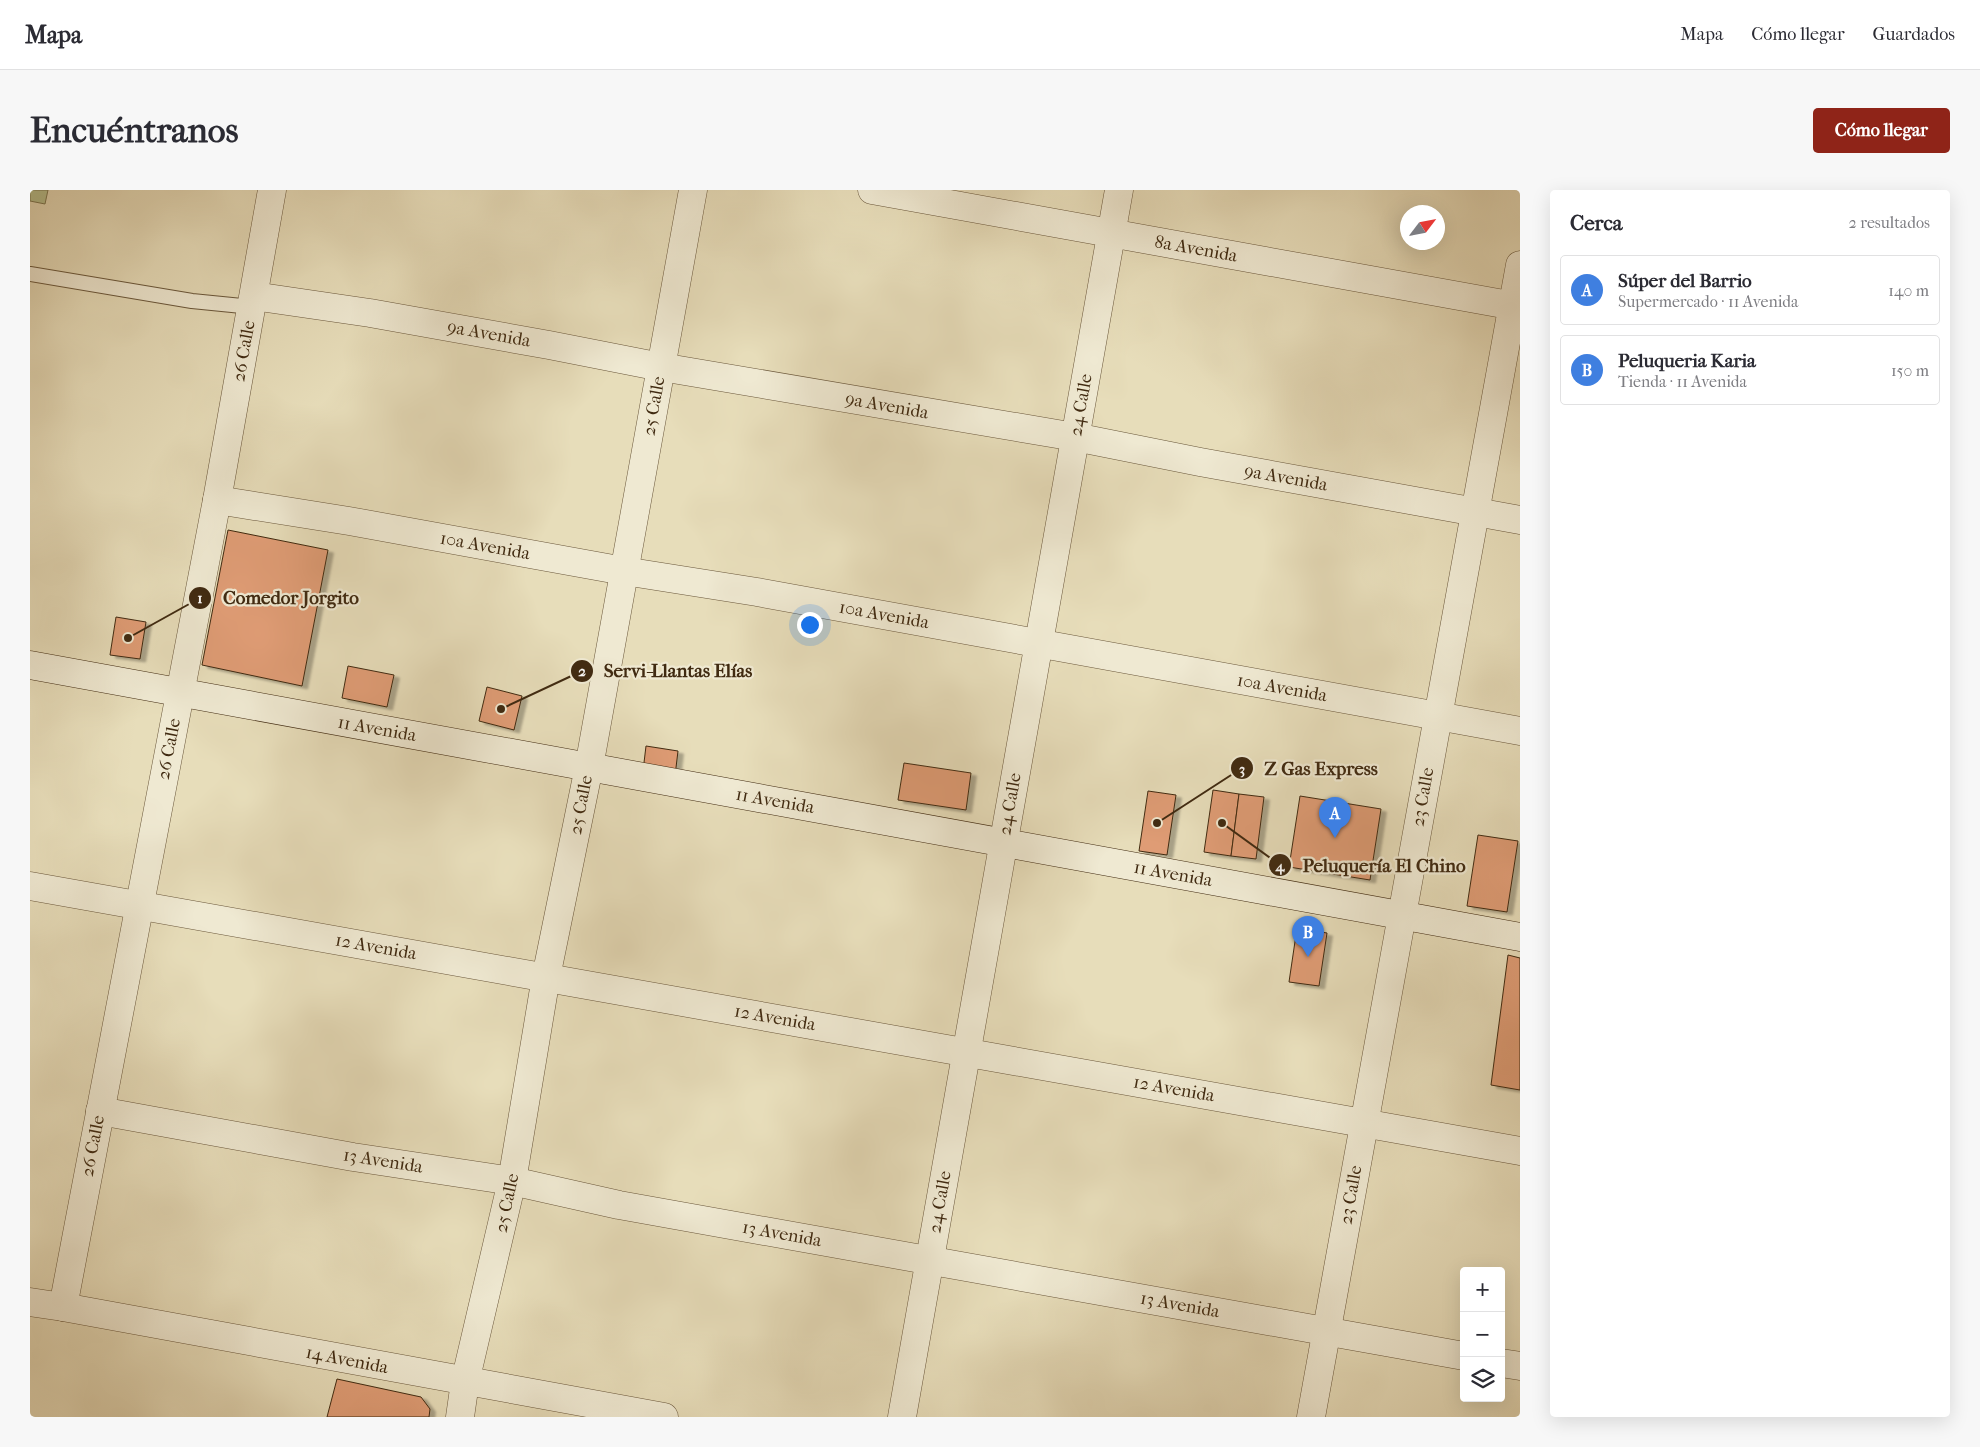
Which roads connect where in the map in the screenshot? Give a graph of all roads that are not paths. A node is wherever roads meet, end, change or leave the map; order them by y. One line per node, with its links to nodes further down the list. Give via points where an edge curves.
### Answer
1 (272, 190): 8 (street, 26 Calle)
2 (693, 190): 10 (street, 25 Calle)
3 (872, 190): 5 (street, 8a Avenida)
4 (1119, 190): 5 (street, 24 Calle)
5 (1111, 233): 9 (street, 8a Avenida); 11 (street, 24 Calle)
6 (1520, 265): 9 (street, 23 Calle)
7 (30, 274): 8 (lane, via 192,301)
8 (253, 302): 10 (street, 9a Avenida, via 370,312); 12 (street, 26 Calle)
9 (1516, 307): 13 (street, 23 Calle)
10 (661, 367): 11 (street, 9a Avenida); 15 (street, 25 Calle)
11 (1075, 437): 13 (street, 9a Avenida); 16 (street, 24 Calle)
12 (217, 500): 15 (street, 10a Avenida); 18 (street, 26 Calle)
13 (1475, 512): 14 (street, 9a Avenida); 19 (street, 23 Calle)
14 (1520, 520)
15 (624, 571): 16 (street, 10a Avenida); 21 (street, 25 Calle)
16 (1039, 643): 19 (street, 10a Avenida); 22 (street, 24 Calle)
17 (30, 665): 18 (street, 11 Avenida)
18 (179, 693): 21 (street, 11 Avenida); 24 (street, 26 Calle)
19 (1438, 717): 20 (street, 10a Avenida); 25 (street, 23 Calle)
20 (1520, 731)
21 (589, 767): 22 (street, 11 Avenida); 27 (street, 25 Calle)
22 (1004, 843): 25 (street, 11 Avenida); 28 (street, 24 Calle)
23 (30, 886): 24 (street, 12 Avenida)
24 (139, 904): 27 (street, 12 Avenida); 29 (street, 26 Calle)
25 (1402, 915): 26 (street, 11 Avenida); 30 (street, 23 Calle)
26 (1520, 937)
27 (546, 977): 28 (street, 12 Avenida); 32 (street, 25 Calle)
28 (966, 1052): 30 (street, 12 Avenida); 33 (street, 24 Calle)
29 (100, 1111): 32 (street, 13 Avenida); 35 (street, 26 Calle)
30 (1364, 1123): 31 (street, 12 Avenida); 36 (street, 23 Calle)
31 (1520, 1151)
32 (512, 1182): 33 (street, 13 Avenida, via 619,1205); 40 (street, 25 Calle)
33 (930, 1260): 36 (street, 13 Avenida); 43 (street, 24 Calle)
34 (30, 1302): 35 (street, 14 Avenida)
35 (63, 1306): 40 (street, 14 Avenida)
36 (1327, 1332): 37 (street, 13 Avenida); 44 (street, 23 Calle)
37 (1460, 1355)
38 (1505, 1364): 39 (street)
39 (1520, 1366)
40 (465, 1382): 41 (street, 25 Calle); 42 (street, 14 Avenida)
41 (460, 1417)
42 (664, 1417)
43 (902, 1417)
44 (1311, 1417)

